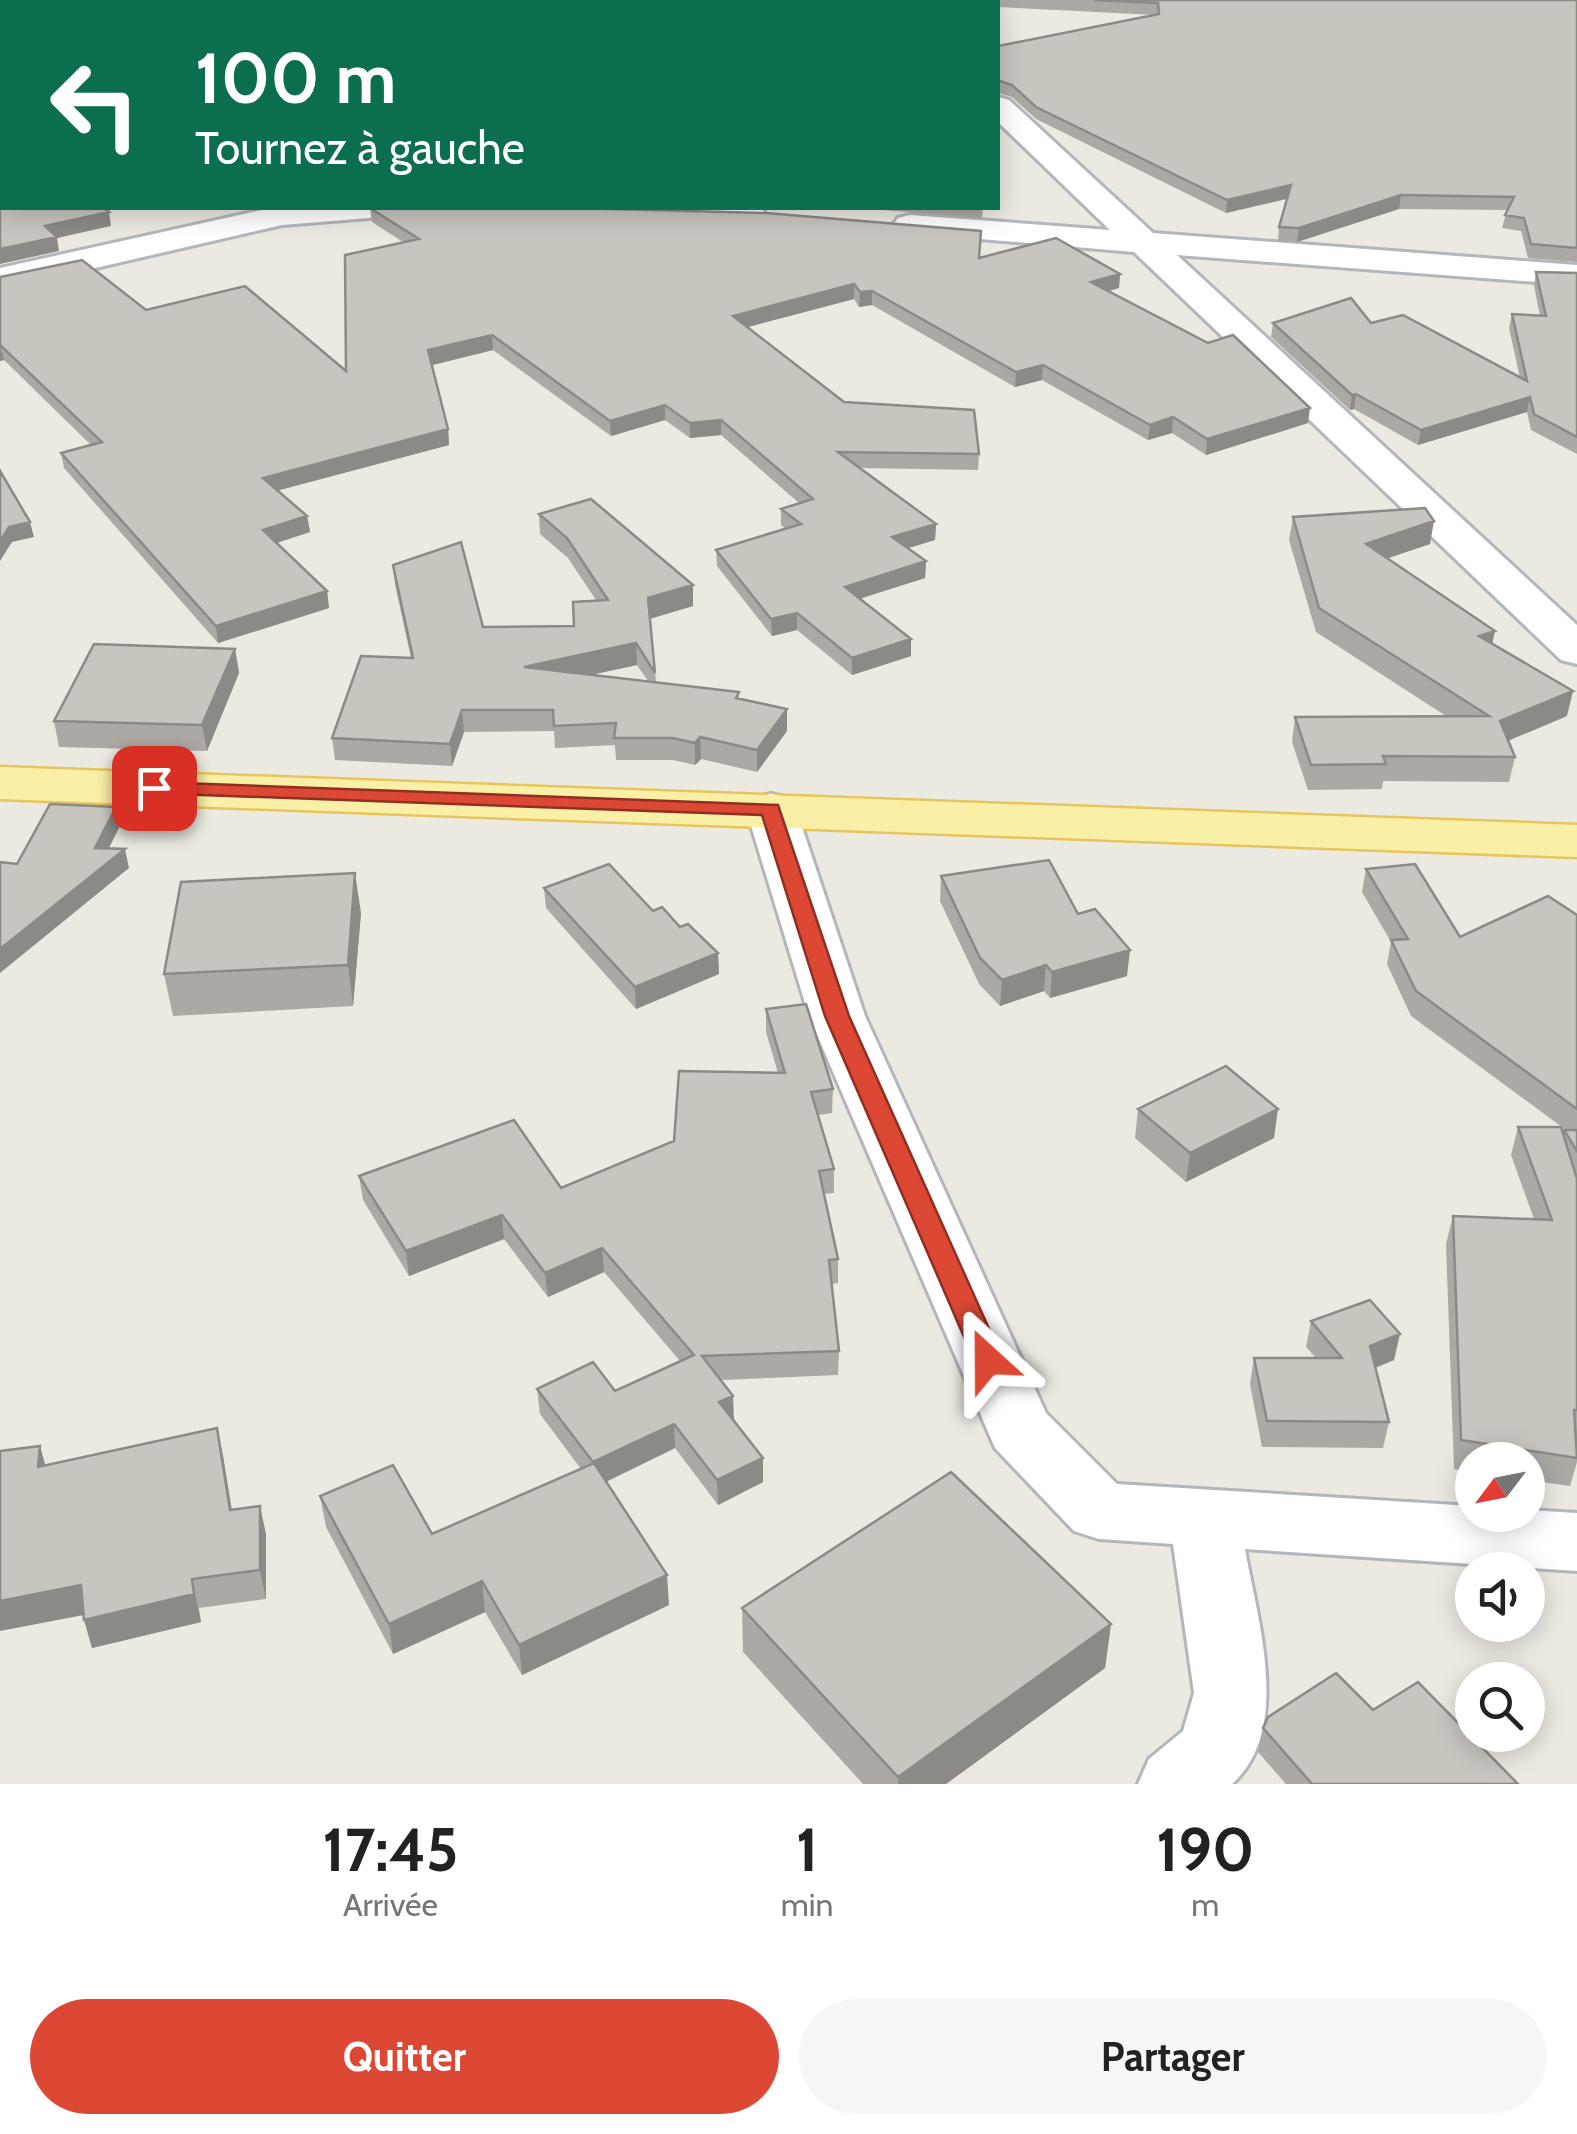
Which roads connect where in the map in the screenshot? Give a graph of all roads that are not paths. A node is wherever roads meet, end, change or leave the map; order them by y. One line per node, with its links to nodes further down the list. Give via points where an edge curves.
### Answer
1 (1000, 108): 6 (street)
2 (344, 210): 8 (street, via 282,215)
3 (635, 210): 4 (street)
4 (785, 215)
5 (880, 223): 6 (street)
6 (1146, 246): 7 (street); 9 (street)
7 (1577, 276)
8 (0, 279)
9 (1577, 650)
10 (0, 784): 11 (main road)
11 (770, 809): 12 (main road); 13 (street, via 837,1016 1019,1429 1100,1511)
12 (1577, 841)
13 (1204, 1518): 14 (street); 15 (street, via 1232,1693 1216,1750)
14 (1577, 1542)
15 (1177, 1784)

